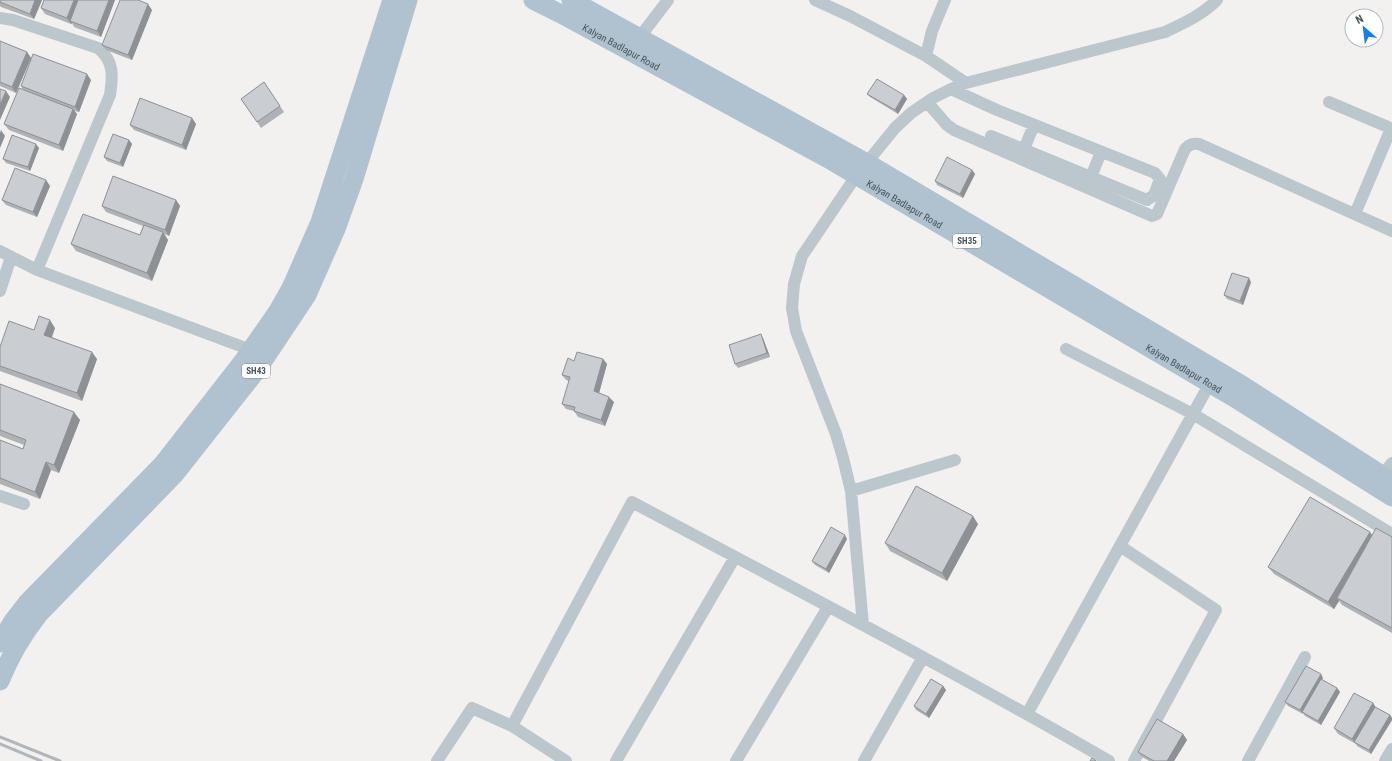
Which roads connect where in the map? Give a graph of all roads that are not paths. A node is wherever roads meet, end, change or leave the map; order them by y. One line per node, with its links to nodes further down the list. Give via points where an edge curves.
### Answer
1 (392, 0): 29 (main road, SH43, via 320,222 292,288)
2 (408, 0): 29 (main road, SH43, via 354,179 336,228 307,295)
3 (533, 0): 10 (main road, Kalyan Badlapur Road / SH35)
4 (571, 0): 10 (main road, Kalyan Badlapur Road / SH35)
5 (668, 0): 10 (street)
6 (815, 0): 11 (street)
7 (945, 0): 11 (street, via 932,31)
8 (1217, 0): 12 (street, via 1188,22 1165,32)
9 (0, 18): 26 (street, via 98,48 111,64 110,95)
10 (634, 44): 20 (main road, Kalyan Badlapur Road / SH35, via 832,161)
11 (926, 56): 12 (street)
12 (966, 83): 13 (street)
13 (951, 89): 14 (street); 16 (street)
14 (927, 102): 20 (street, via 895,128); 22 (street, via 954,130 1154,217 1185,149 1195,143)
15 (1329, 102): 22 (street, via 1390,131)
16 (1034, 125): 18 (street); 19 (street)
17 (992, 136): 18 (street)
18 (1024, 149): 21 (street)
19 (1101, 152): 21 (street); 21 (street, via 1155,173 1160,179 1154,195 1146,200)
20 (862, 169): 30 (main road, Kalyan Badlapur Road / SH35); 31 (main road, Kalyan Badlapur Road / SH35); 35 (street, via 802,256 794,284 792,308 796,331 836,434)
21 (1091, 177)
22 (1355, 214): 23 (street)
23 (1392, 232)
24 (0, 251): 25 (street)
25 (11, 257): 26 (street); 27 (street)
26 (37, 270): 29 (street)
27 (0, 291)
28 (1066, 349): 32 (street)
29 (258, 354): 44 (main road, SH43, via 162,465 27,603); 47 (main road, SH43, via 174,475 26,630)
30 (1210, 383): 31 (main road, Kalyan Badlapur Road / SH35); 32 (street)
31 (1238, 391): 34 (main road, Kalyan Badlapur Road / SH35)
32 (1193, 414): 39 (street); 40 (street)
33 (956, 460): 35 (street)
34 (1385, 476): 37 (main road, Kalyan Badlapur Road / SH35)
35 (851, 490): 43 (street)
36 (0, 496): 38 (street)
37 (1392, 497)
38 (24, 504)
39 (1392, 534)
40 (1120, 546): 48 (street); 57 (street, via 1216,610)
41 (735, 557): 42 (street); 49 (street, via 632,502); 53 (street)
42 (828, 607): 43 (street); 54 (street)
43 (863, 625): 45 (street)
44 (0, 643)
45 (923, 657): 48 (street); 55 (street)
46 (1305, 657): 58 (street)
47 (0, 681)
48 (1027, 714): 56 (street)
49 (512, 726): 51 (street, via 472,708); 52 (street)
50 (1392, 749): 59 (street)
51 (436, 761)
52 (566, 761)
53 (616, 761)
54 (736, 761)
55 (864, 761)
56 (1109, 761)
57 (1134, 761)
58 (1248, 761)
59 (1385, 761)

